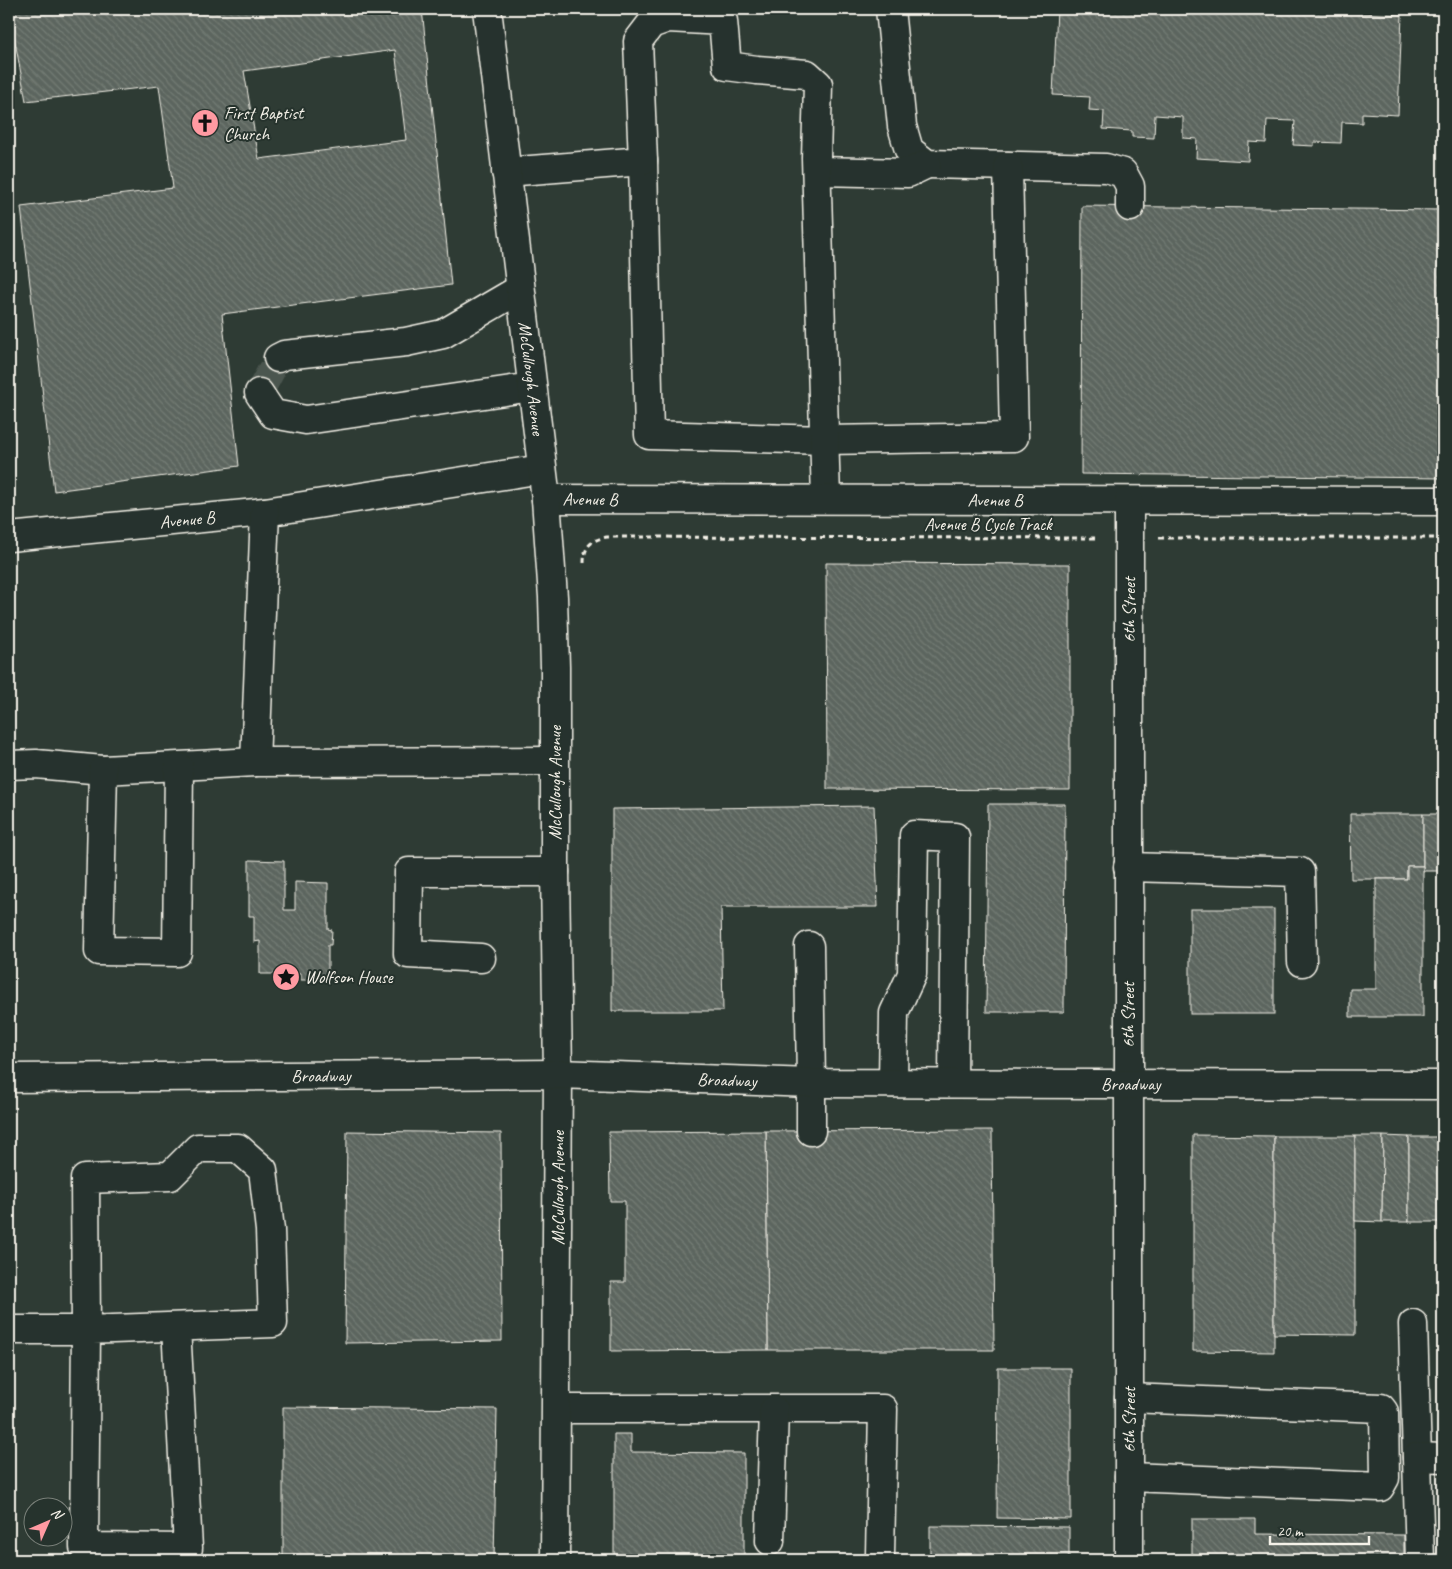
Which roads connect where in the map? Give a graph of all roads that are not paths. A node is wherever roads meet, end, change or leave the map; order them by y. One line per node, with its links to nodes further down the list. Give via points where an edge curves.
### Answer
1 (487, 9): 7 (main road, McCullough Avenue)
2 (890, 9): 4 (main road, via 902,126 909,150)
3 (643, 162): 6 (main road, via 638,41 651,24 668,18 723,21 727,66 808,74 818,84); 7 (main road); 13 (main road, via 649,435)
4 (927, 164): 5 (main road); 6 (main road, via 908,173)
5 (1008, 166): 8 (main road, via 1106,168 1123,174 1130,186); 13 (main road, via 1014,437)
6 (817, 171): 13 (main road)
7 (506, 172): 9 (main road, McCullough Avenue)
8 (1130, 206)
9 (520, 289): 10 (main road, via 443,334 406,342); 11 (main road, McCullough Avenue)
10 (278, 358)
11 (532, 387): 12 (main road, via 306,420 273,414); 14 (main road, McCullough Avenue)
12 (259, 392)
13 (825, 440): 16 (main road)
14 (542, 469): 15 (main road, McCullough Avenue); 19 (main road, Avenue B)
15 (546, 499): 16 (main road, Avenue B); 21 (main road, McCullough Avenue, via 553,597)
16 (826, 499): 17 (main road, Avenue B)
17 (1129, 501): 18 (main road, Avenue B); 26 (main road, 6th Street)
18 (1443, 501)
19 (265, 512): 20 (main road, Avenue B); 22 (main road)
20 (9, 536)
21 (554, 761): 22 (main road); 27 (main road, McCullough Avenue)
22 (255, 762): 24 (main road)
23 (9, 765): 25 (main road)
24 (179, 767): 25 (main road); 25 (main road, via 177,952 100,951)
25 (103, 770)
26 (1128, 867): 30 (main road, via 1300,872); 36 (main road, 6th Street)
27 (555, 872): 29 (main road, via 409,872 408,954); 31 (main road, McCullough Avenue)
28 (809, 946): 33 (main road)
29 (480, 958)
30 (1302, 962)
31 (558, 1074): 32 (main road, Broadway); 33 (main road, Broadway); 44 (main road, McCullough Avenue)
32 (9, 1078)
33 (811, 1083): 34 (main road, Broadway); 38 (main road)
34 (893, 1083): 35 (main road, Broadway); 35 (main road, via 894,1013 912,974 914,835 956,836)
35 (953, 1083): 36 (main road, Broadway)
36 (1129, 1083): 37 (main road, Broadway); 43 (main road, 6th Street)
37 (1443, 1085)
38 (811, 1131)
39 (1413, 1324): 46 (main road)
40 (176, 1328): 42 (main road); 42 (main road, via 188,1548 84,1547); 42 (main road, via 273,1323 270,1230 263,1170 238,1148 198,1148 170,1176 85,1179)
41 (9, 1330): 42 (main road)
42 (86, 1330)
43 (1129, 1398): 47 (main road, 6th Street); 47 (main road, via 1382,1408 1385,1478 1380,1486)
44 (557, 1409): 45 (main road); 50 (main road, McCullough Avenue)
45 (774, 1410): 48 (main road); 49 (main road, via 883,1409)
46 (1430, 1457): 52 (main road)
47 (1129, 1476): 51 (main road, 6th Street)
48 (770, 1542)
49 (880, 1555)
50 (555, 1560)
51 (1129, 1560)
52 (1420, 1560)

